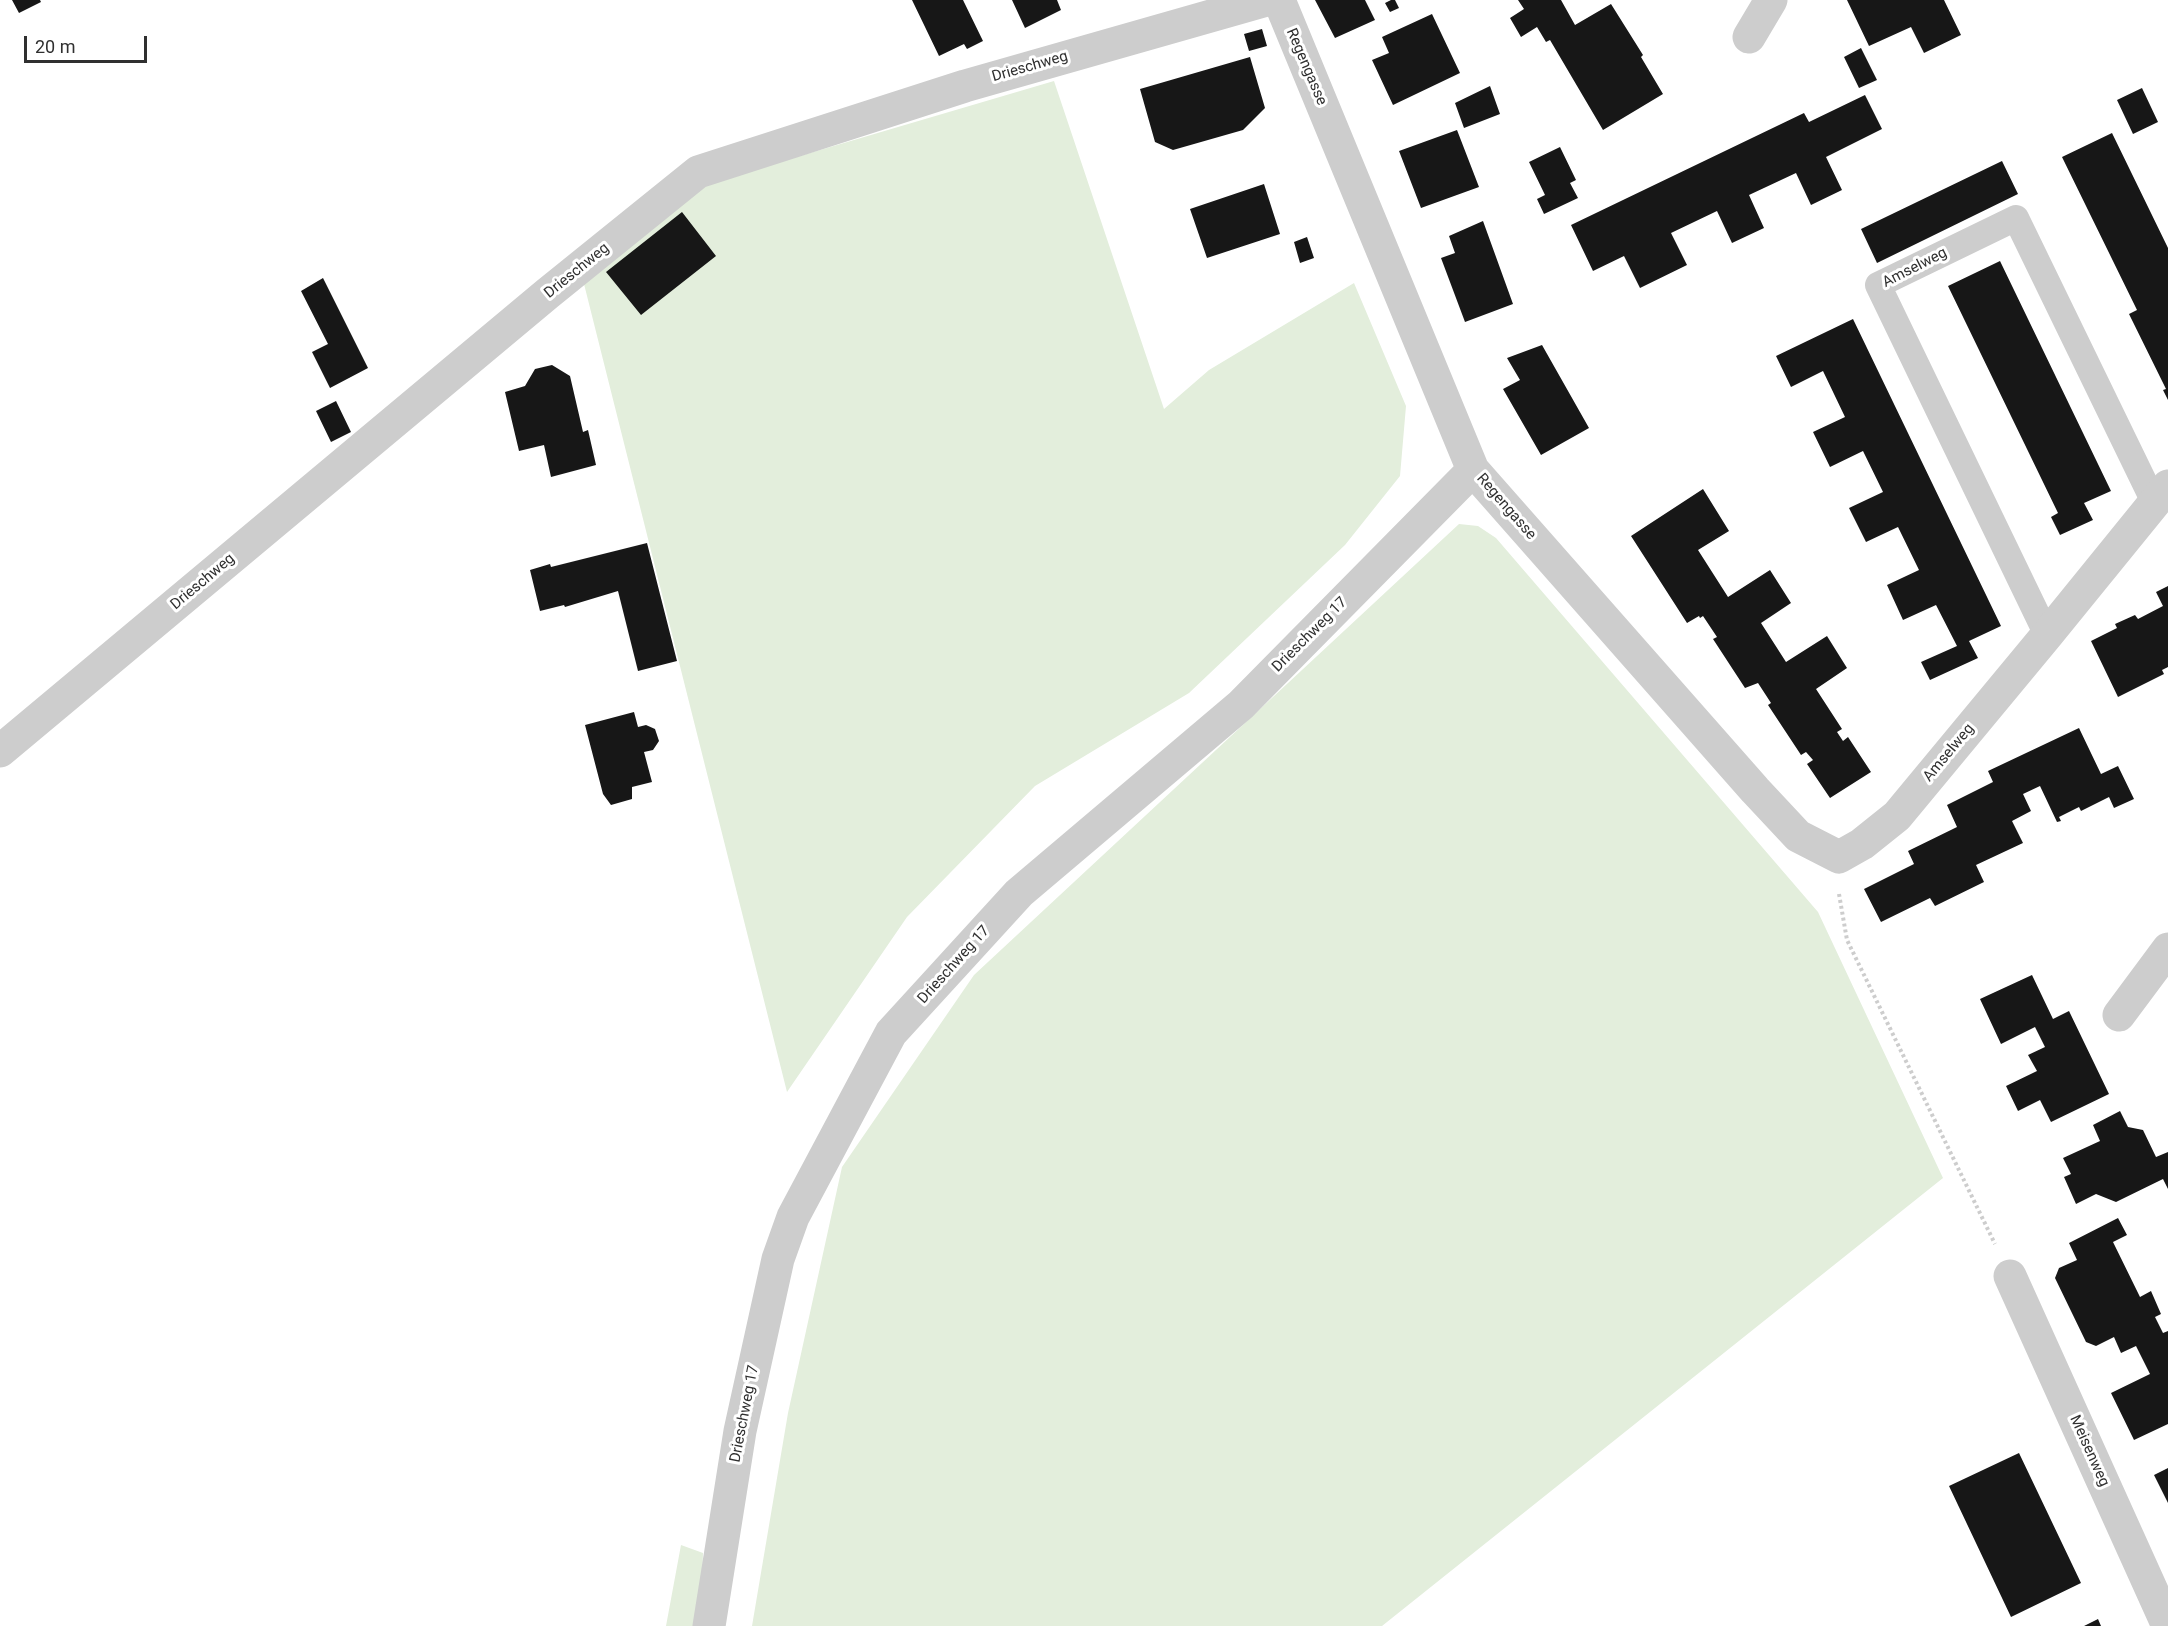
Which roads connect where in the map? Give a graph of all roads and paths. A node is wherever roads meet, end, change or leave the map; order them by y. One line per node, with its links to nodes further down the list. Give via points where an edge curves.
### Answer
1 (1267, 0): 8 (street, Drieschweg, via 965,86 698,172)
2 (1279, 0): 5 (street, Regengasse)
3 (1771, 0): 4 (street)
4 (1749, 37)
5 (1473, 470): 9 (street, Regengasse, via 1798,836); 13 (street, Drieschweg 17, via 1241,705 1019,893 891,1033 793,1217 778,1259 740,1431)
6 (2161, 494): 7 (street, Amselweg); 7 (lane, Amselweg, via 2016,218 1878,285)
7 (2048, 635): 9 (street, Amselweg, via 1896,816)
8 (0, 751)
9 (1839, 857): 12 (path, via 1839,900 1847,940)
10 (2168, 949): 11 (street)
11 (2118, 1015)
12 (2010, 1276): 14 (street, Meisenweg)
13 (709, 1626)
14 (2168, 1626)

